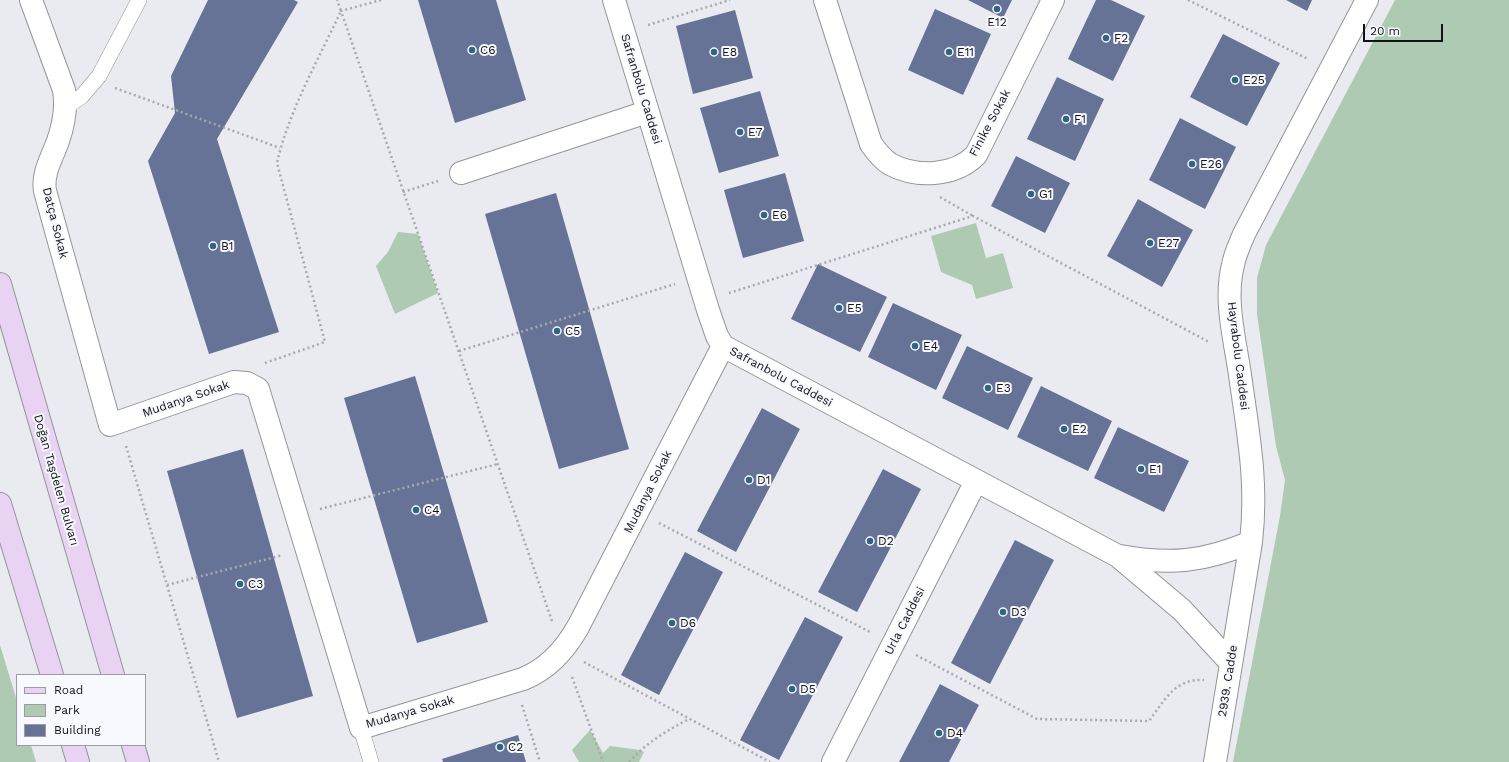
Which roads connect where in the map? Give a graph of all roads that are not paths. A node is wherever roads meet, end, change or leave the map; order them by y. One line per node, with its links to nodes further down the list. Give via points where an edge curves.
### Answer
1 (31, 0): 7 (street, Datça Sokak, via 64,90)
2 (139, 0): 7 (lane, via 96,81 82,96)
3 (614, 0): 8 (street, Safranbolu Caddesi)
4 (825, 0): 5 (street, Finike Sokak, via 871,144 890,163 906,170 928,173 961,166 976,155)
5 (1053, 0)
6 (1367, 0): 15 (street, Hayrabolu Caddesi, via 1244,234 1232,266 1230,301 1254,476 1255,509)
7 (65, 108): 12 (street, Datça Sokak, via 64,125 45,174 44,186)
8 (647, 112): 9 (street); 11 (street, Safranbolu Caddesi, via 705,300)
9 (461, 173)
10 (0, 284): 20 (main road, Doğan Taşdelen Bulvarı)
11 (723, 346): 13 (street, Safranbolu Caddesi); 21 (street, Mudanya Sokak, via 578,627 562,651 543,669 531,676)
12 (115, 423): 21 (street, Mudanya Sokak, via 234,382 246,383 258,389)
13 (976, 481): 16 (street, Safranbolu Caddesi); 27 (street, Urla Caddesi)
14 (0, 504): 19 (main road)
15 (1251, 542): 16 (street, Safranbolu Caddesi, via 1216,555 1175,562); 17 (street, Hayrabolu Caddesi)
16 (1118, 556): 18 (street, Safranbolu Caddesi, via 1182,610)
17 (1242, 599): 18 (street, 2939. Cadde)
18 (1231, 663): 28 (street, 2939. Cadde)
19 (52, 674)
20 (113, 674)
21 (361, 728): 26 (lane)
22 (73, 746): 24 (main road)
23 (133, 746): 25 (main road)
24 (78, 762)
25 (138, 762)
26 (371, 762)
27 (833, 762)
28 (1215, 762)

